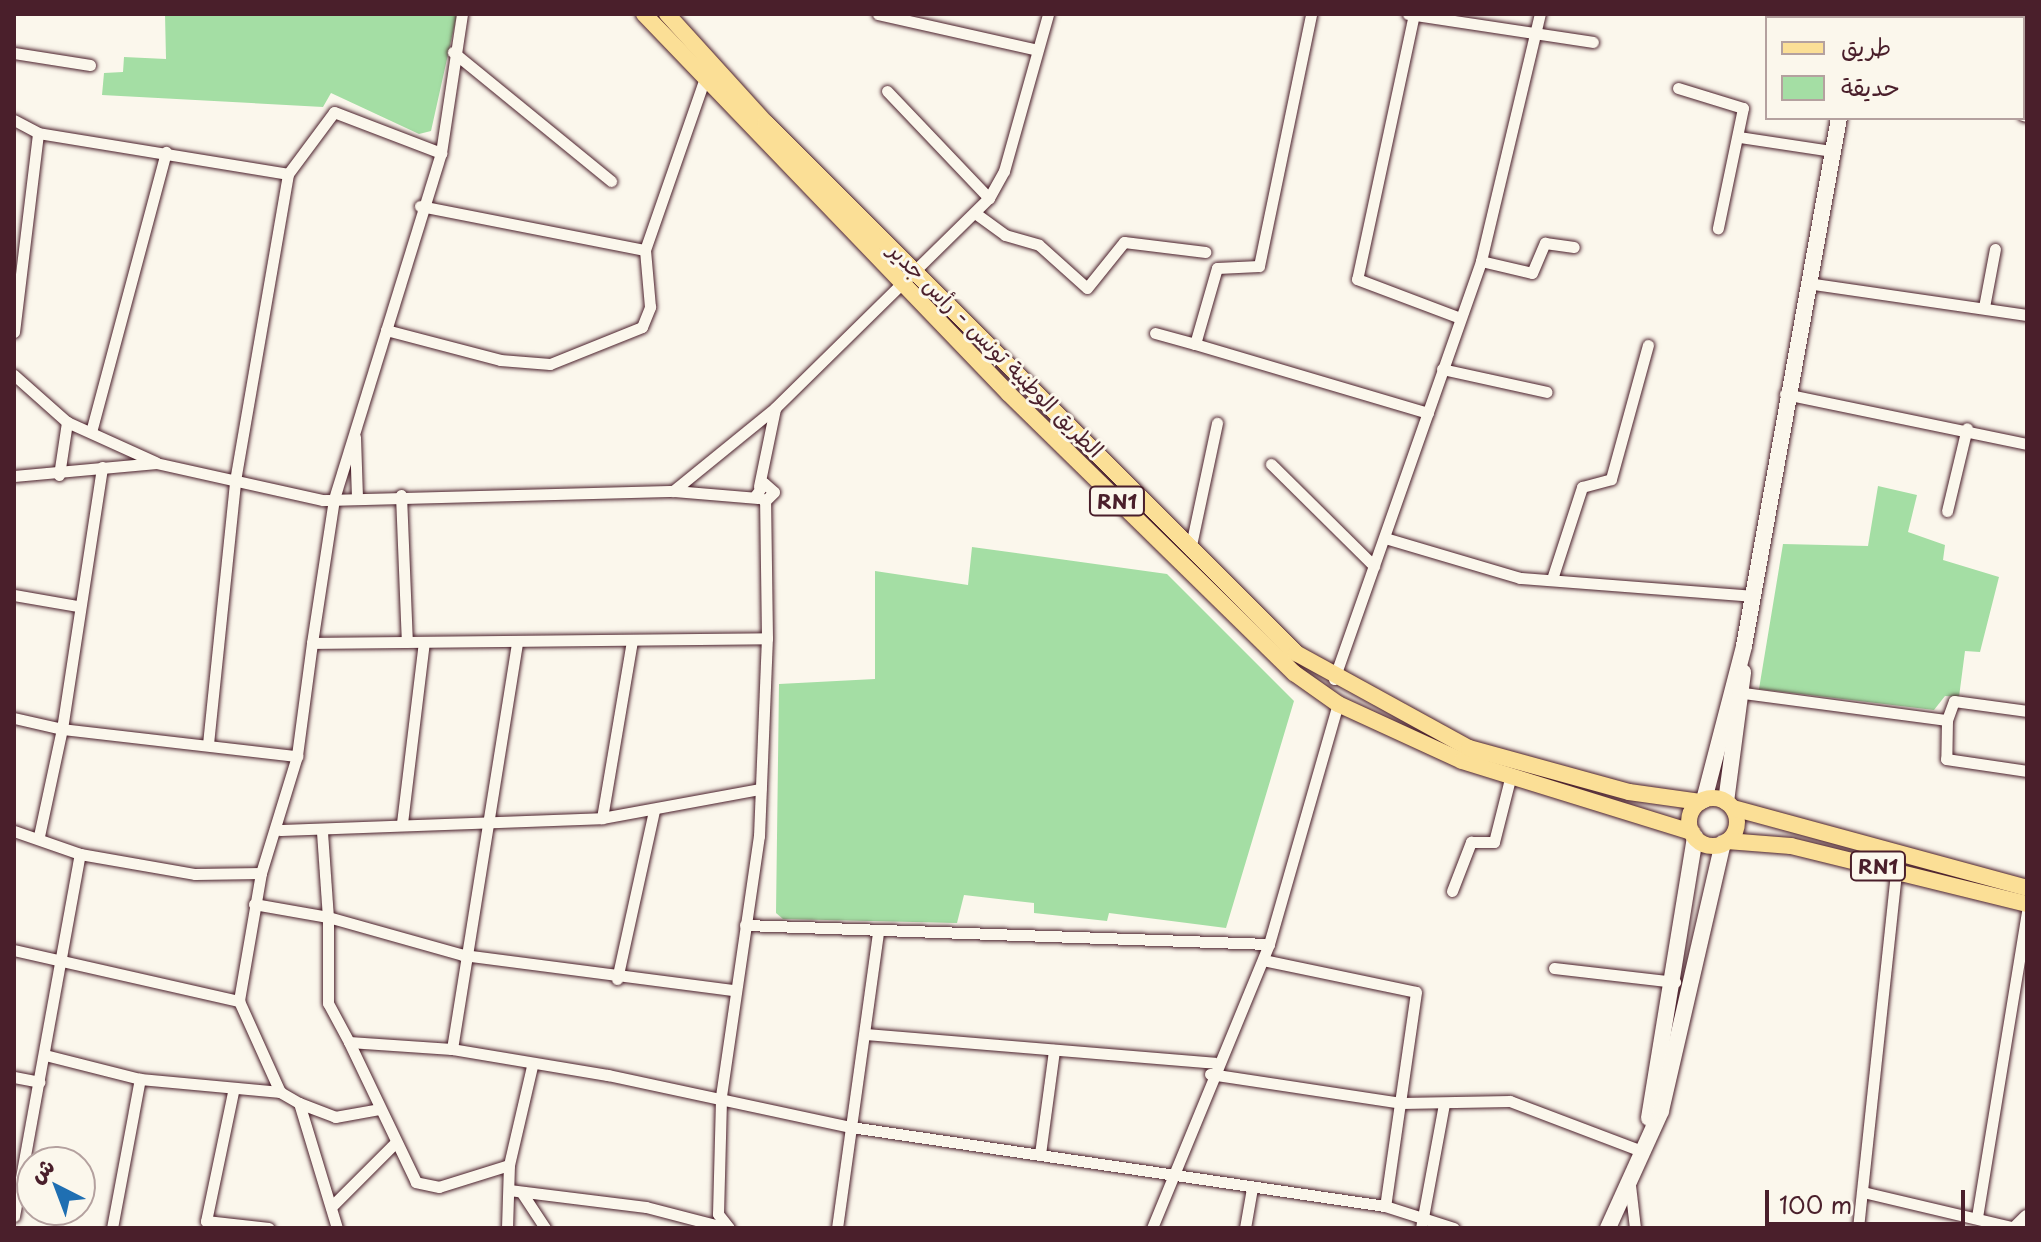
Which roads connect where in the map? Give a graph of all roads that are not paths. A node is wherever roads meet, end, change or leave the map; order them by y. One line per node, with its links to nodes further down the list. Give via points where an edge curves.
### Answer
1 (462, 14): 13 (street)
2 (644, 14): 16 (main road, الطريق الوطنية تونس - رأس جدير / RN1)
3 (667, 14): 37 (main road, الطريق الوطنية تونس - رأس جدير / RN1)
4 (878, 14): 12 (street)
5 (1048, 14): 12 (street)
6 (1311, 14): 46 (street, via 1259,266 1217,268)
7 (1408, 14): 8 (street)
8 (1414, 14): 10 (street); 42 (street, via 1357,279)
9 (1540, 14): 10 (street)
10 (1535, 34): 11 (street); 36 (street)
11 (1593, 42)
12 (1033, 49): 28 (street, via 1004,171)
13 (453, 52): 25 (street); 27 (street)
14 (14, 53): 15 (street)
15 (90, 65)
16 (704, 81): 34 (street); 38 (main road, الطريق الوطنية تونس - رأس جدير / RN1)
17 (1678, 88): 22 (street, via 1740,105)
18 (887, 91): 28 (street)
19 (14, 120): 21 (street)
20 (1839, 120): 23 (street)
21 (38, 133): 24 (street); 44 (street)
22 (1739, 137): 23 (street); 31 (street)
23 (1832, 151): 39 (street)
24 (166, 152): 26 (street); 58 (street)
25 (441, 153): 26 (street, via 334,112); 29 (street)
26 (288, 174): 65 (street)
27 (611, 181)
28 (989, 198): 30 (street)
29 (420, 206): 34 (street); 43 (street)
30 (975, 213): 35 (street, via 1005,235 1039,245 1087,288 1124,242); 37 (street)
31 (1718, 228)
32 (1574, 247): 36 (street, via 1545,243 1535,273)
33 (1995, 249): 40 (street)
34 (645, 250): 43 (street, via 650,307 642,327 550,364 500,360)
35 (1205, 252)
36 (1481, 261): 42 (street)
37 (912, 269): 38 (street); 73 (main road, الطريق الوطنية تونس - رأس جدير / RN1)
38 (899, 282): 52 (street); 87 (main road, الطريق الوطنية تونس - رأس جدير / RN1, via 1238,625)
39 (1807, 283): 40 (street); 51 (street)
40 (1984, 307): 41 (street)
41 (2027, 315)
42 (1460, 318): 48 (street)
43 (386, 330): 56 (street)
44 (14, 332)
45 (1155, 333): 46 (street)
46 (1195, 344): 53 (street)
47 (1648, 345): 75 (street, via 1611,479 1582,487)
48 (1442, 369): 50 (street); 53 (street)
49 (14, 375): 54 (street)
50 (1547, 392)
51 (1785, 394): 57 (street); 77 (street)
52 (775, 408): 66 (street); 67 (street)
53 (1428, 413): 72 (street)
54 (67, 422): 58 (street); 63 (street)
55 (1217, 423): 73 (street)
56 (354, 424): 69 (street); 70 (street)
57 (1967, 428): 59 (street); 71 (street)
58 (91, 432): 60 (street)
59 (2027, 444)
60 (156, 463): 62 (street); 65 (street)
61 (1271, 464): 74 (street)
62 (102, 467): 63 (street); 78 (street)
63 (59, 475): 64 (street)
64 (14, 476)
65 (235, 481): 70 (street, via 280,496); 92 (street)
66 (673, 491): 67 (street); 68 (street)
67 (762, 491): 79 (street)
68 (401, 495): 69 (street); 81 (street)
69 (357, 498): 70 (street)
70 (334, 499): 83 (street)
71 (1947, 511)
72 (1385, 538): 74 (street); 75 (street, via 1476,568)
73 (1190, 551): 85 (main road, الطريق الوطنية تونس - رأس جدير / RN1, via 1248,610)
74 (1374, 566): 85 (street)
75 (1552, 579): 77 (street)
76 (14, 595): 78 (street)
77 (1752, 596): 86 (street)
78 (78, 606): 91 (street)
79 (767, 638): 80 (street); 96 (street)
80 (632, 641): 84 (street); 100 (street)
81 (407, 642): 82 (street); 83 (street)
82 (424, 642): 84 (street); 102 (street)
83 (312, 643): 93 (street)
84 (517, 643): 101 (street)
85 (1334, 680): 97 (main road, الطريق الوطنية تونس - رأس جدير / RN1, via 1469,748 1629,792)
86 (1736, 692): 90 (street); 97 (street); 98 (street)
87 (1338, 704): 95 (main road, الطريق الوطنية تونس - رأس جدير / RN1); 120 (street)
88 (2027, 711): 90 (street, via 1954,701)
89 (14, 718): 91 (street)
90 (1947, 720): 94 (street, via 1946,759)
91 (62, 729): 92 (street); 107 (street)
92 (208, 744): 93 (street)
93 (297, 756): 103 (street)
94 (2027, 771)
95 (1511, 775): 106 (main road, الطريق الوطنية تونس - رأس جدير / RN1); 113 (street, via 1494,842 1469,845)
96 (760, 789): 99 (street); 118 (street)
97 (1702, 801): 98 (main road, RN1); 106 (main road)
98 (1730, 805): 108 (main road, via 1737,822); 112 (main road, RN1)
99 (654, 811): 100 (street); 126 (street)
100 (602, 818): 101 (street)
101 (487, 819): 102 (street); 122 (street)
102 (402, 823): 105 (street)
103 (280, 830): 105 (street); 111 (street)
104 (14, 831): 107 (street)
105 (322, 832): 117 (street)
106 (1694, 835): 108 (main road, RN1); 127 (street)
107 (39, 836): 109 (street)
108 (1725, 842): 110 (main road, RN1, via 1791,846); 149 (street, via 1670,1079)
109 (80, 854): 111 (street, via 195,874); 124 (street)
110 (1896, 870): 115 (main road, RN1); 156 (street)
111 (261, 873): 114 (street)
112 (2027, 888)
113 (1452, 891)
114 (254, 904): 117 (street); 129 (street)
115 (2027, 904)
116 (2027, 912): 160 (street)
117 (328, 917): 122 (street); 131 (street, via 328,1003)
118 (745, 925): 119 (street); 128 (street)
119 (878, 931): 120 (street); 130 (street)
120 (1269, 944): 123 (street)
121 (14, 950): 124 (street)
122 (463, 955): 126 (street); 132 (street)
123 (1263, 960): 136 (street); 144 (street, via 1414,990)
124 (63, 963): 129 (street); 134 (street)
125 (1554, 968): 127 (street)
126 (617, 979): 128 (street)
127 (1676, 982): 149 (street)
128 (733, 990): 142 (street)
129 (239, 1001): 141 (street)
130 (865, 1034): 133 (street); 147 (street)
131 (349, 1042): 132 (street); 146 (street)
132 (452, 1049): 135 (street)
133 (1054, 1050): 136 (street); 150 (street)
134 (45, 1055): 138 (street); 139 (street)
135 (532, 1066): 142 (street); 151 (street)
136 (1212, 1068): 144 (street); 152 (street)
137 (14, 1077): 139 (street)
138 (140, 1079): 140 (street); 165 (street)
139 (40, 1082): 159 (street)
140 (233, 1092): 141 (street); 163 (street)
141 (280, 1092): 143 (street)
142 (721, 1096): 147 (street); 164 (street)
143 (299, 1103): 146 (street, via 335,1117); 158 (street)
144 (1401, 1103): 145 (street); 157 (street)
145 (1444, 1104): 149 (street, via 1510,1101); 162 (street)
146 (380, 1109): 148 (street)
147 (851, 1127): 150 (street); 170 (street)
148 (395, 1143): 151 (street, via 406,1170 425,1187); 158 (street)
149 (1642, 1151): 153 (street)
150 (1040, 1154): 152 (street)
151 (509, 1165): 155 (street)
152 (1174, 1174): 154 (street); 171 (street)
153 (1633, 1178): 174 (street); 175 (street)
154 (1252, 1188): 157 (street); 172 (street)
155 (515, 1192): 164 (street, via 646,1207); 168 (street); 169 (street)
156 (1863, 1192): 160 (street); 176 (street)
157 (1385, 1206): 162 (street)
158 (331, 1207): 167 (street)
159 (14, 1216)
160 (1977, 1217): 177 (street)
161 (2027, 1218): 177 (street)
162 (1423, 1222): 173 (street)
163 (206, 1224): 166 (street)
164 (721, 1224)
165 (112, 1228)
166 (269, 1228)
167 (337, 1228)
168 (507, 1228)
169 (545, 1228)
170 (837, 1228)
171 (1152, 1228)
172 (1245, 1228)
173 (1454, 1228)
174 (1608, 1228)
175 (1635, 1228)
176 (1858, 1228)
177 (2016, 1228)

